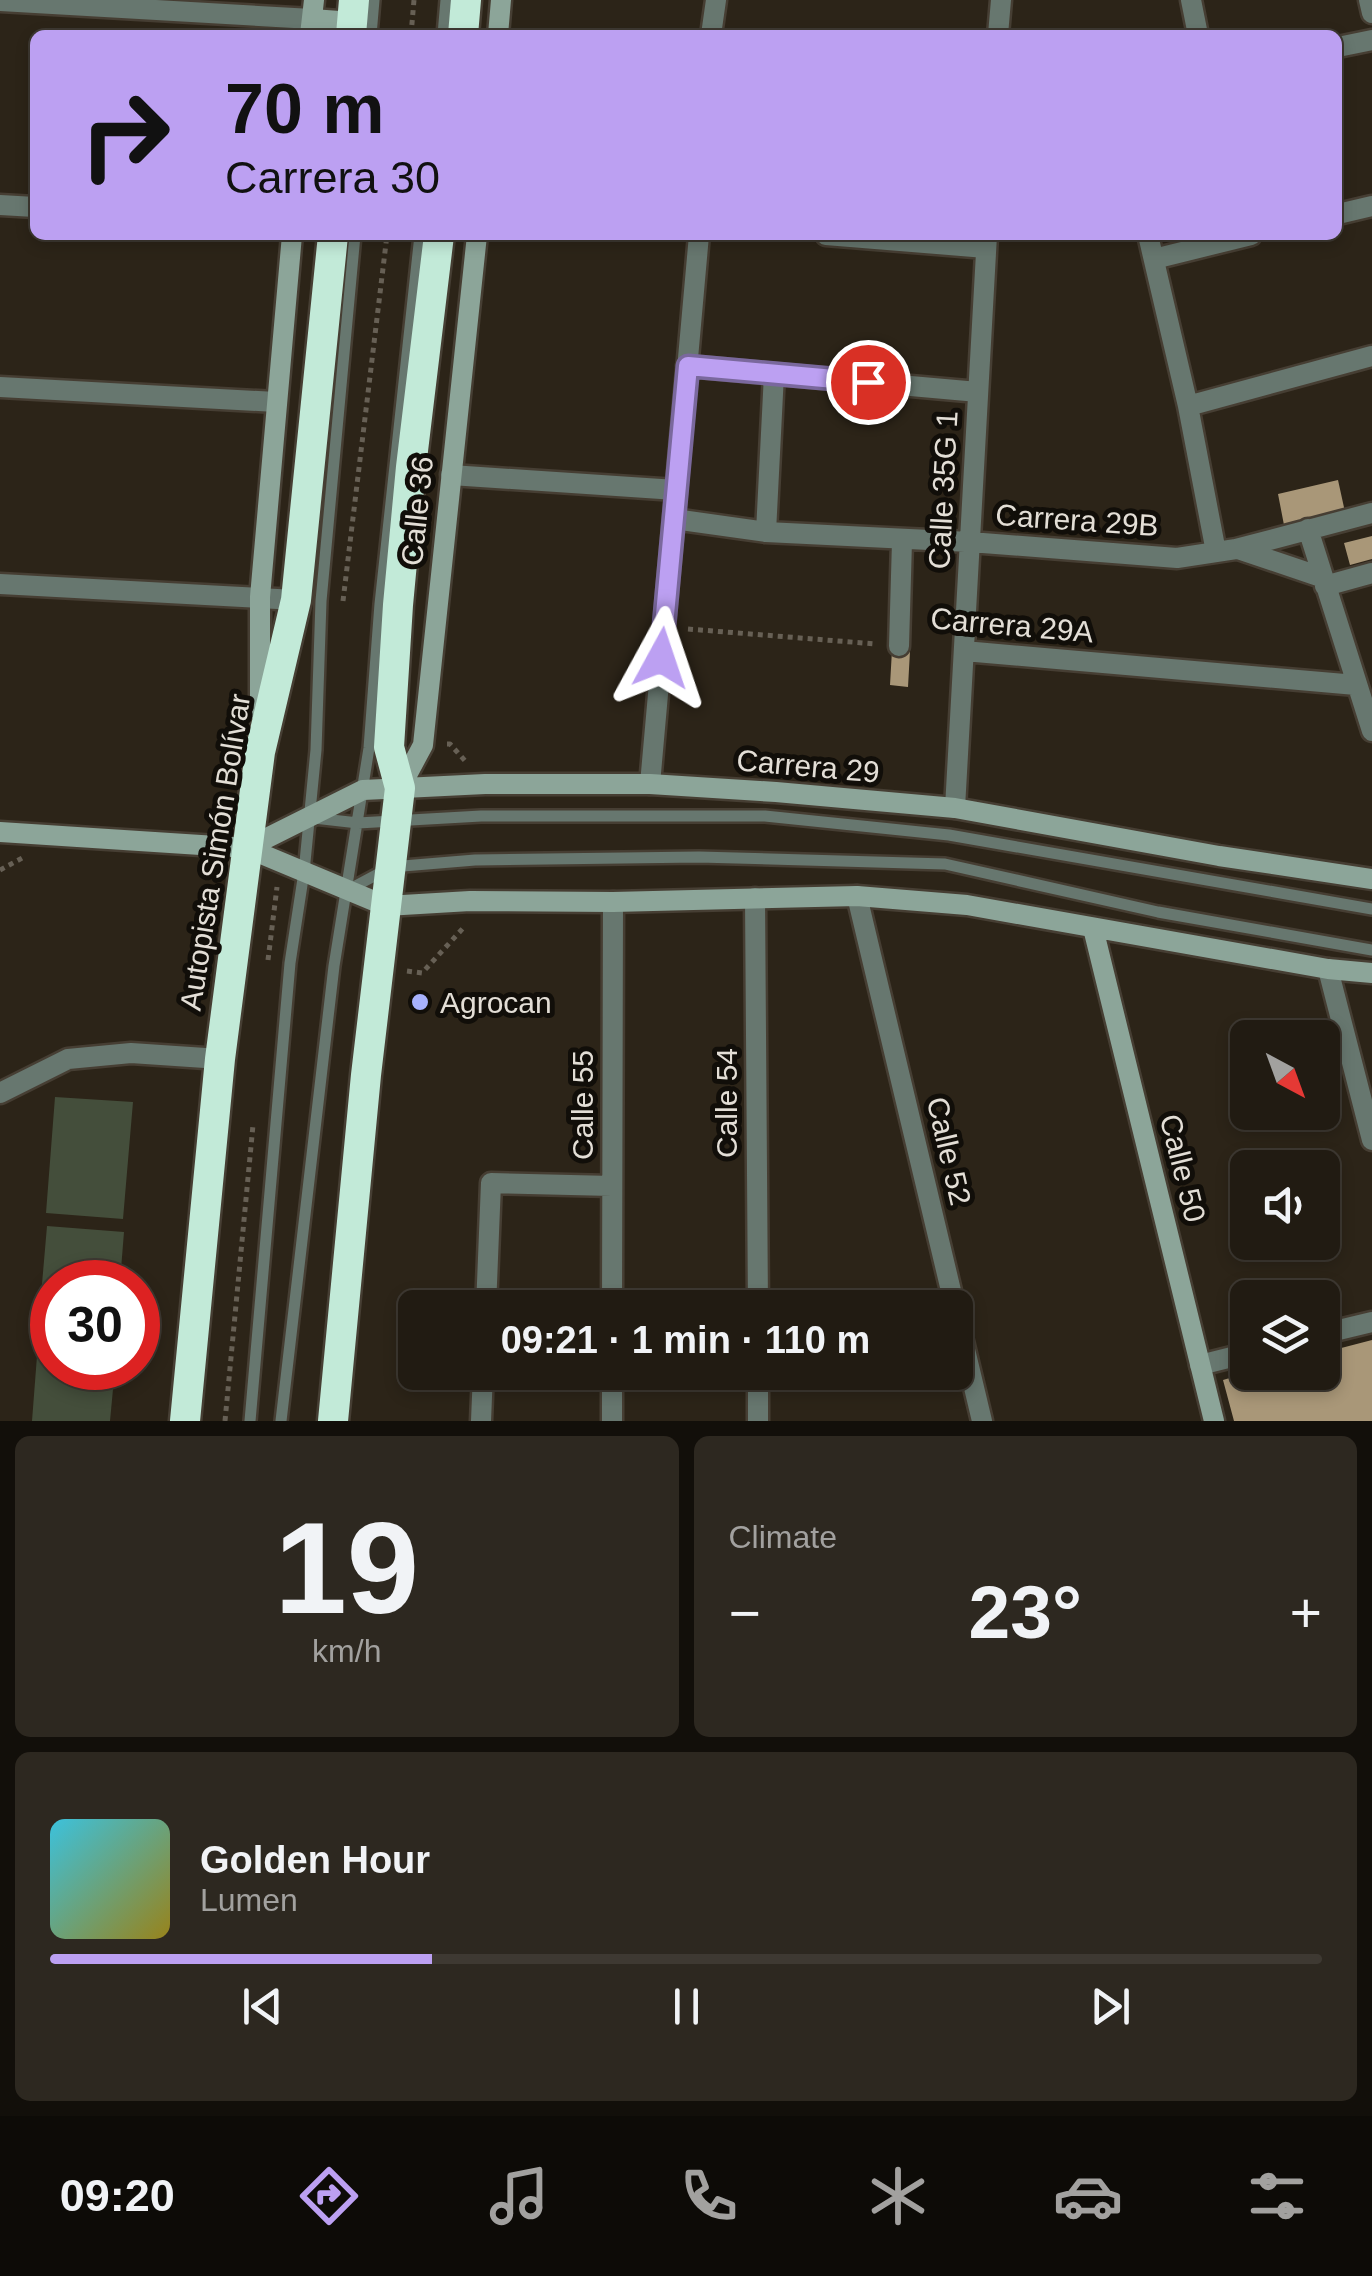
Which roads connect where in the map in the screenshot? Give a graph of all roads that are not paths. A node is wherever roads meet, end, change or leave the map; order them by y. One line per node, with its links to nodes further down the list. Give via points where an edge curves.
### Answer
1 (374, 0): 12 (lane)
2 (446, 0): 13 (lane)
3 (466, 0): 14 (highway)
4 (501, 0): 15 (main road)
5 (716, 0): 16 (street)
6 (1000, 0): 17 (street)
7 (1191, 0): 18 (street)
8 (1369, 0): 10 (street)
9 (0, 1): 11 (street)
10 (1372, 14)
11 (312, 18): 12 (main road)
12 (357, 23)
13 (443, 30)
14 (463, 30)
15 (498, 30)
16 (713, 30)
17 (998, 30)
18 (1197, 30)
19 (1372, 40): 20 (street)
20 (1342, 47)
21 (0, 205): 23 (street)
22 (1372, 206): 24 (street)
23 (30, 208)
24 (1342, 213)
25 (292, 240): 42 (main road)
26 (333, 240): 57 (highway, Autopista Simón Bolívar)
27 (354, 240): 57 (lane)
28 (419, 240): 65 (lane)
29 (438, 240): 64 (highway, via 398,605 390,747)
30 (476, 240): 44 (main road, Calle 36)
31 (699, 240): 38 (street)
32 (941, 240): 35 (street)
33 (1149, 240): 36 (street)
34 (1230, 240): 36 (street)
35 (987, 242): 41 (street, Calle 35G 1)
36 (1154, 258): 43 (street)
37 (1372, 356): 43 (street)
38 (688, 366): 39 (street); 45 (street)
39 (774, 374): 41 (street); 49 (street)
40 (0, 388): 42 (street)
41 (978, 392): 51 (street, Calle 35G 1)
42 (276, 402): 56 (main road)
43 (1188, 406): 52 (street)
44 (450, 475): 45 (street); 64 (main road, Calle 36, via 424,745)
45 (676, 490): 47 (street)
46 (1372, 513): 48 (street, Carrera 29B)
47 (674, 519): 49 (street, Carrera 29B); 63 (street)
48 (1308, 529): 52 (street, Carrera 29B); 54 (street)
49 (766, 532): 50 (street, Carrera 29B)
50 (902, 540): 51 (street, Carrera 29B); 58 (street)
51 (970, 542): 52 (street, Carrera 29B, via 1177,558); 59 (street, Calle 35G 1)
52 (1226, 550): 54 (street, Carrera 29B)
53 (1372, 574): 54 (street)
54 (1323, 582): 60 (street)
55 (0, 584): 56 (street)
56 (260, 597): 57 (street); 62 (main road)
57 (308, 600): 62 (highway, Autopista Simón Bolívar); 67 (lane, via 316,750)
58 (899, 646)
59 (964, 651): 60 (street, Carrera 29A); 66 (street, Calle 35G 1)
60 (1356, 684): 61 (street)
61 (1372, 732)
62 (260, 752): 71 (highway, Autopista Simón Bolívar)
63 (650, 784): 64 (main road, Carrera 29); 66 (main road, Carrera 29)
64 (400, 788): 65 (main road, Carrera 29); 68 (highway)
65 (362, 790): 67 (main road, Carrera 29); 69 (lane)
66 (955, 808): 74 (main road, Carrera 29)
67 (310, 817): 69 (lane); 71 (main road, Carrera 29); 73 (lane)
68 (396, 821): 69 (lane); 72 (highway); 80 (lane, via 765,816 949,834)
69 (358, 823): 75 (lane)
70 (0, 832): 71 (main road, Carrera 29)
71 (247, 848): 73 (main road, Carrera 29); 85 (highway, Autopista Simón Bolívar)
72 (391, 868): 75 (lane); 79 (highway); 82 (lane, via 698,857 946,864 1158,912)
73 (304, 872): 75 (main road, Carrera 29); 101 (lane, via 288,980)
74 (1372, 879)
75 (348, 890): 79 (main road, Carrera 29); 102 (lane)
76 (857, 896): 77 (main road, Carrera 29); 81 (main road, Carrera 29, via 967,905); 106 (street, Calle 52)
77 (755, 898): 78 (main road, Carrera 29); 91 (street, Calle 54)
78 (613, 902): 79 (main road, Carrera 29); 88 (street, Calle 55)
79 (386, 906): 103 (highway)
80 (1372, 909)
81 (1093, 928): 83 (main road, Carrera 29); 95 (main road, Calle 50)
82 (1372, 950)
83 (1328, 970): 84 (main road, Carrera 29); 87 (street)
84 (1372, 973)
85 (220, 1059): 86 (street, via 131,1052 68,1059); 100 (highway, Autopista Simón Bolívar)
86 (1, 1098)
87 (1372, 1140)
88 (612, 1186): 89 (street, via 492,1183); 90 (street, Calle 55)
89 (487, 1290)
90 (612, 1290)
91 (758, 1290)
92 (1372, 1322): 93 (street)
93 (1340, 1330)
94 (1230, 1358): 95 (street)
95 (1200, 1365): 107 (main road, Calle 50)
96 (482, 1390): 104 (street)
97 (612, 1390): 105 (street)
98 (758, 1390): 99 (street)
99 (759, 1420)
100 (185, 1421)
101 (250, 1421)
102 (281, 1421)
103 (334, 1421)
104 (481, 1421)
105 (612, 1421)
106 (982, 1421)
107 (1214, 1421)

